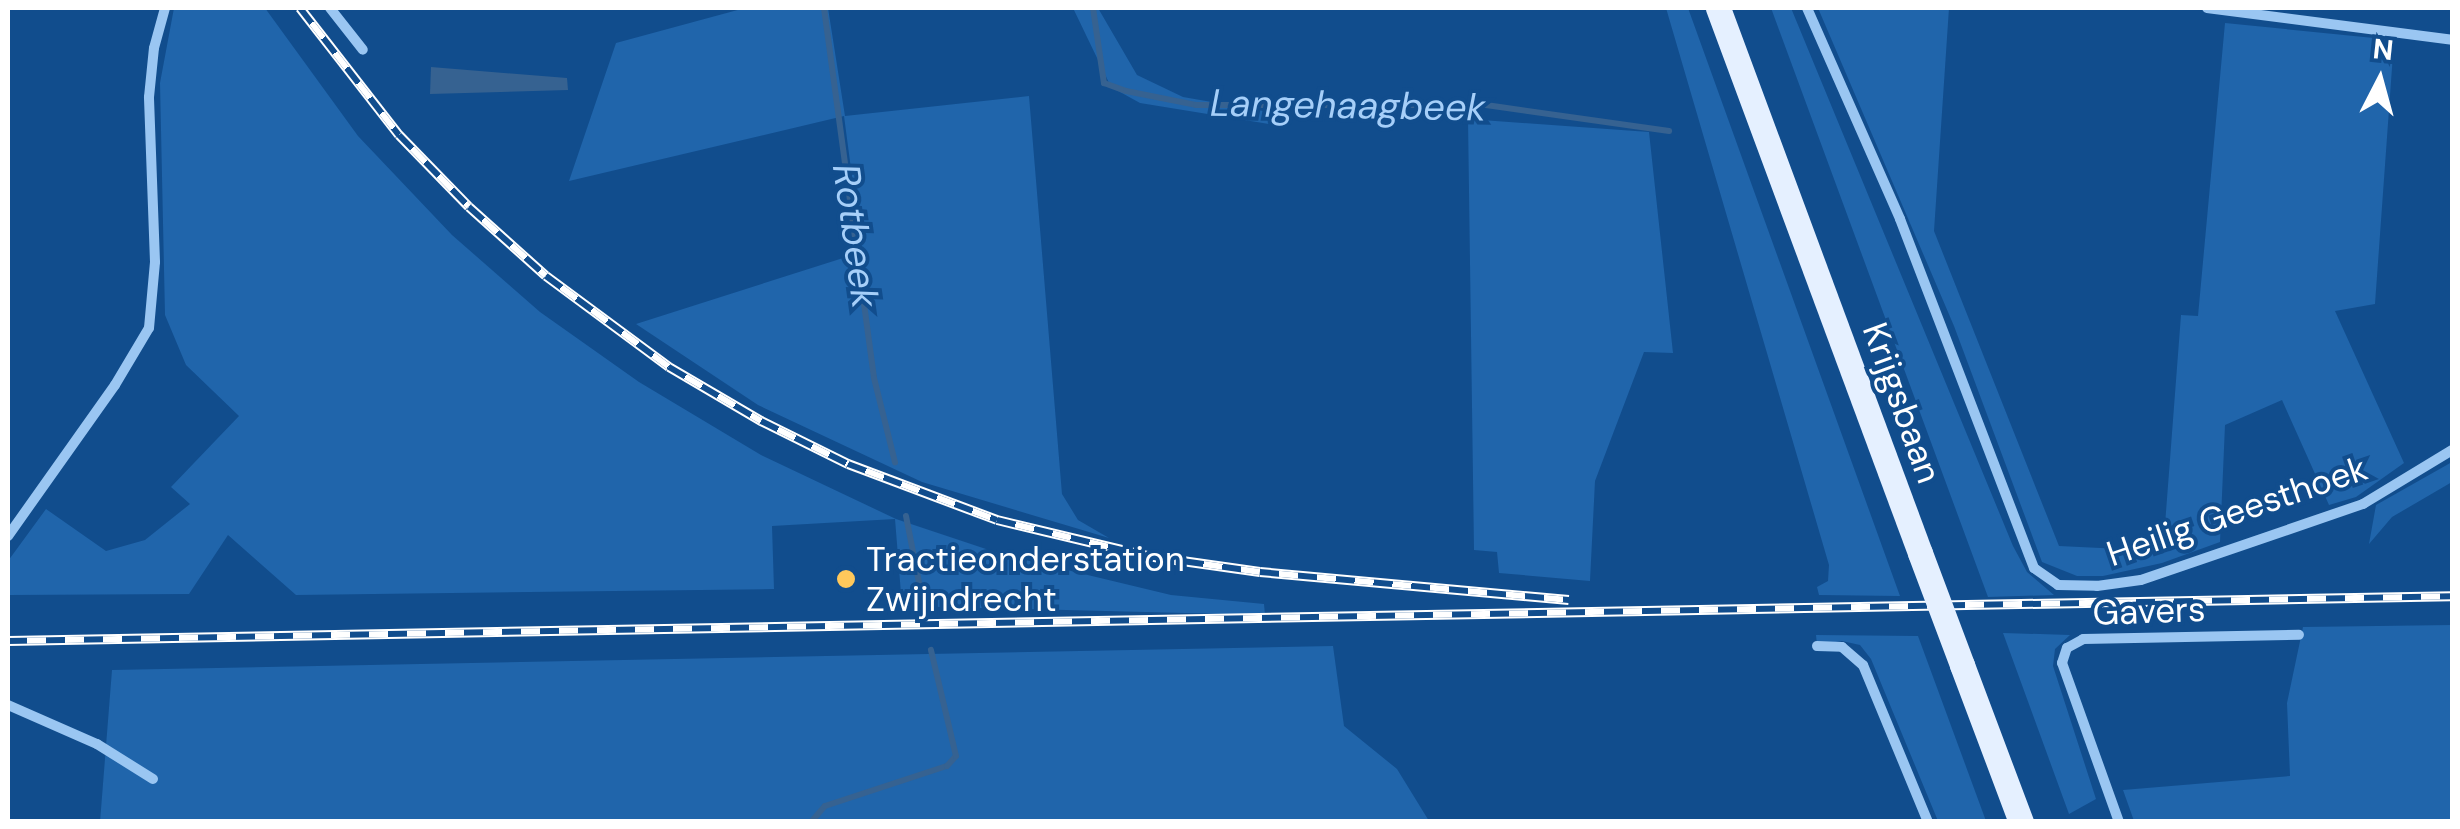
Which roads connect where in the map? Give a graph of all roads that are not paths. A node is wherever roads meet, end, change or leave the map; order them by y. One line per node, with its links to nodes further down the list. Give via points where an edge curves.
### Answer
1 (164, 8): 9 (street, via 149,97 155,262 149,328)
2 (330, 8): 7 (street)
3 (1718, 8): 15 (main road, Krijgsbaan, bridge)
4 (1807, 8): 8 (street, Heilig Geesthoek, via 1900,219 2034,568 2058,585 2141,580 2364,504)
5 (2207, 8): 6 (street)
6 (2452, 40)
7 (363, 50)
8 (2452, 450)
9 (8, 536)
10 (2299, 635): 16 (street, Gavers, via 2083,639 2068,648 2062,663)
11 (1817, 646): 14 (street, via 1842,647 1863,665)
12 (8, 705): 13 (street, via 98,744)
13 (154, 779)
14 (1928, 822)
15 (2021, 822)
16 (2119, 822)

